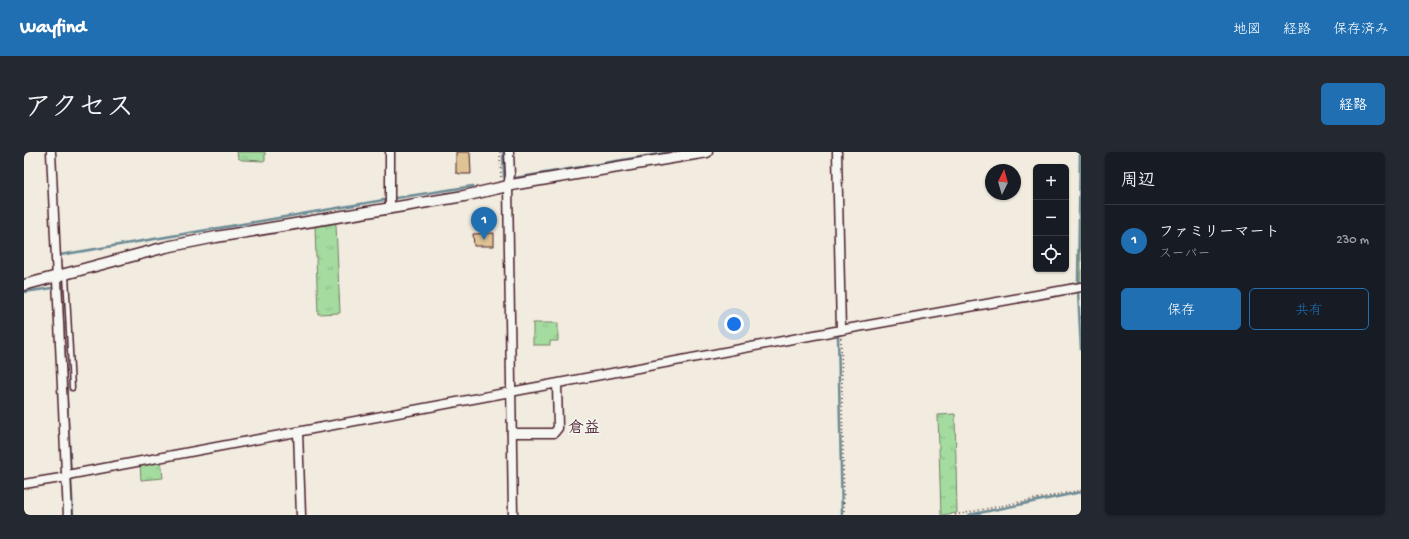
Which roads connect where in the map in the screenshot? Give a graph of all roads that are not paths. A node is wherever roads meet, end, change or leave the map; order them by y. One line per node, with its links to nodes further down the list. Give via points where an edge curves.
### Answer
1 (51, 152): 8 (street)
2 (390, 152): 7 (street)
3 (509, 152): 6 (street, via 510,175)
4 (707, 152): 6 (street)
5 (837, 152): 11 (street)
6 (504, 185): 7 (street, via 464,196); 14 (street)
7 (390, 208): 8 (street, via 166,247)
8 (61, 276): 9 (street); 13 (lane); 17 (street)
9 (24, 285)
10 (1081, 286): 11 (street)
11 (841, 330): 12 (street)
12 (557, 384): 14 (street); 16 (street, via 558,428 554,433)
13 (72, 388)
14 (509, 393): 15 (street); 16 (street)
15 (298, 432): 17 (street); 20 (street)
16 (512, 434): 21 (street)
17 (68, 475): 18 (street); 19 (street)
18 (24, 484)
19 (68, 515)
20 (301, 515)
21 (513, 515)

